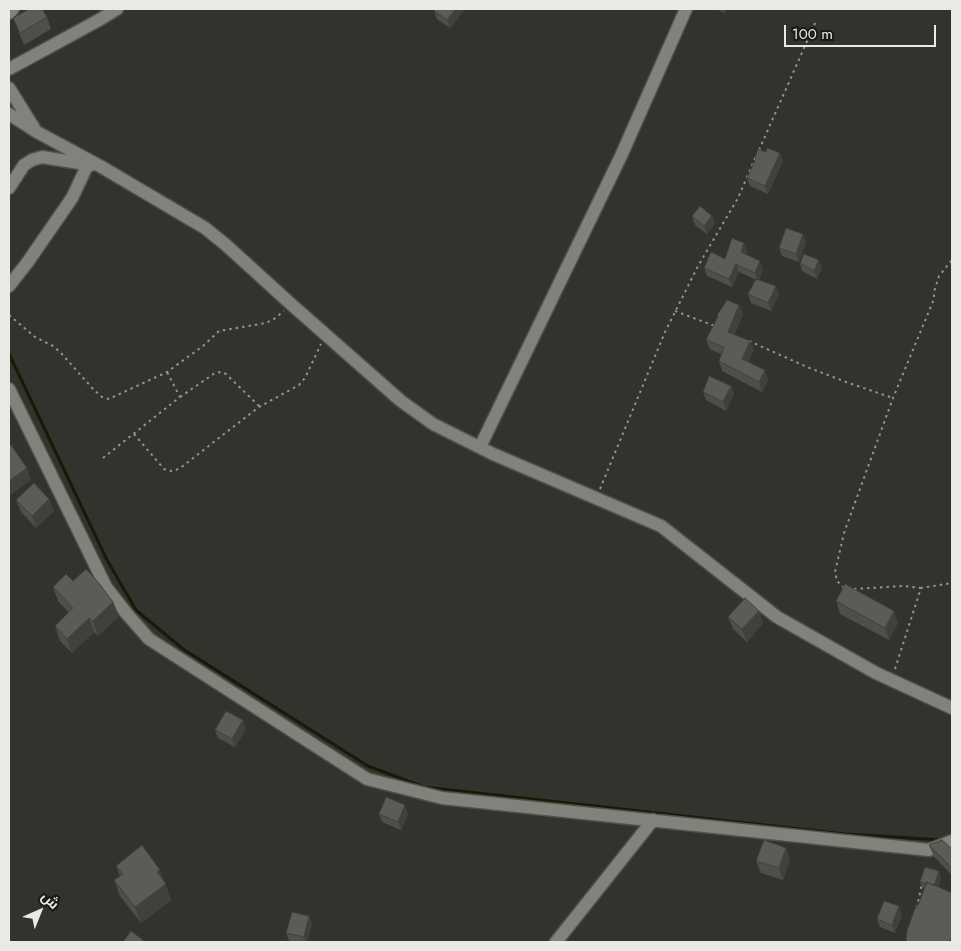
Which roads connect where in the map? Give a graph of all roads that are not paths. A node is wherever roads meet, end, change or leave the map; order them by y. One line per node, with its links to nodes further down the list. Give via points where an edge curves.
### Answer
1 (14, 9): 4 (street)
2 (116, 9): 5 (street)
3 (686, 9): 13 (street, via 620,156)
4 (9, 12)
5 (9, 69)
6 (9, 88): 8 (street)
7 (9, 114): 8 (street)
8 (37, 132): 9 (street)
9 (94, 165): 10 (street, via 42,157 24,165); 11 (street); 13 (street, via 205,228 401,401 433,424)
10 (9, 188)
11 (9, 286)
12 (9, 389): 15 (street, via 106,587 149,639 367,779 442,798)
13 (480, 447): 14 (street, via 661,526 777,617 876,673)
14 (952, 708)
15 (653, 820): 16 (street, via 929,850); 17 (street)
16 (952, 840)
17 (556, 942)

